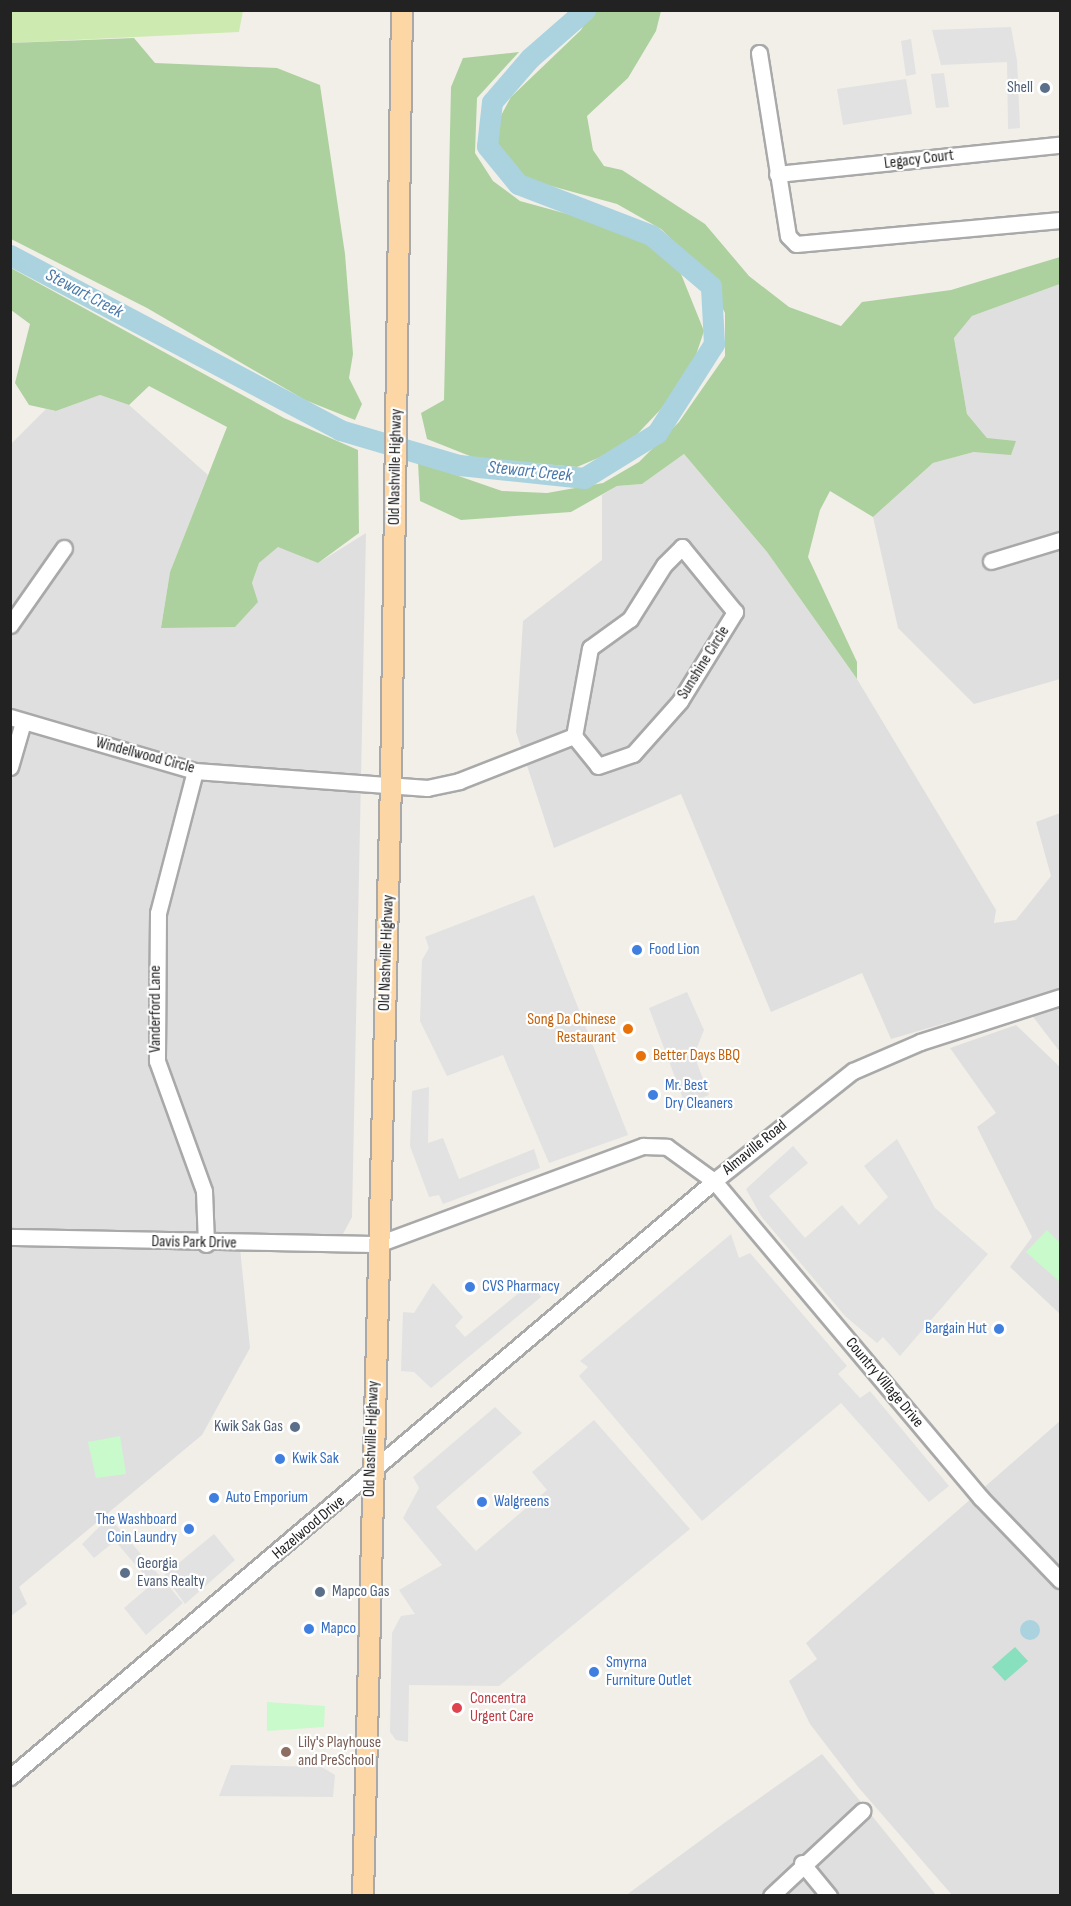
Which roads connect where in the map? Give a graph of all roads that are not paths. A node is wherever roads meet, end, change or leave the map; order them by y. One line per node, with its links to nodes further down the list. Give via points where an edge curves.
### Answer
1 (402, 10): 14 (main road, Old Nashville Highway)
2 (759, 53): 4 (street)
3 (1060, 146): 4 (street, Legacy Court)
4 (777, 174): 5 (street, via 788,236 807,246)
5 (1060, 220)
6 (1060, 540): 8 (street)
7 (64, 548): 9 (street)
8 (991, 561)
9 (10, 625)
10 (16, 719): 12 (street); 13 (street, Windellwood Circle)
11 (574, 736): 11 (street, Sunshine Circle, via 598,766 633,754 680,701 735,612 682,547 664,565 630,619 590,648); 14 (street, via 459,781 427,789)
12 (10, 767)
13 (195, 771): 14 (street, Windellwood Circle); 18 (street, Vanderford Lane, via 158,913 157,1061 204,1191)
14 (391, 784): 19 (main road, Old Nashville Highway)
15 (1060, 997): 16 (street, Almaville Road, via 920,1042 853,1071)
16 (714, 1180): 19 (street, Almaville Road, via 667,1147 643,1146); 20 (street, Hazelwood Drive); 21 (street, Country Village Drive, via 981,1498)
17 (10, 1237): 18 (street, Davis Park Drive)
18 (206, 1244): 19 (street, Davis Park Drive)
19 (378, 1244): 20 (main road, Old Nashville Highway)
20 (370, 1477): 22 (street, Hazelwood Drive); 25 (main road, Old Nashville Highway)
21 (1060, 1580)
22 (10, 1777)
23 (862, 1811): 24 (street)
24 (802, 1863): 26 (street); 27 (street)
25 (363, 1896)
26 (771, 1896)
27 (829, 1896)

